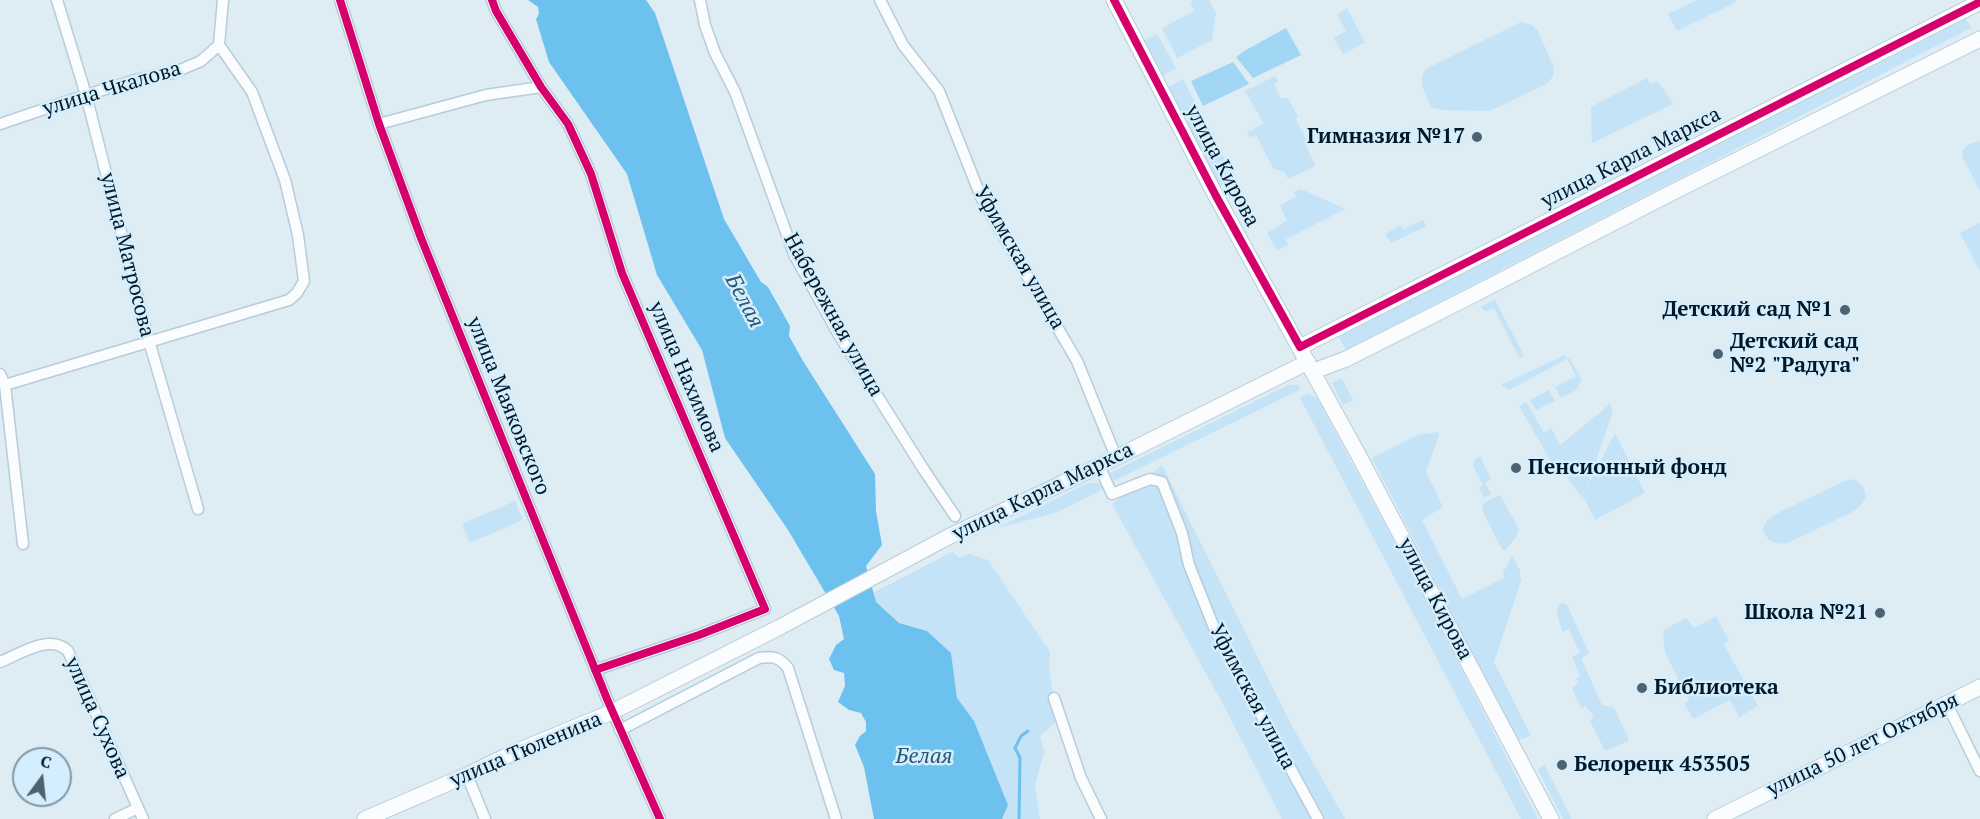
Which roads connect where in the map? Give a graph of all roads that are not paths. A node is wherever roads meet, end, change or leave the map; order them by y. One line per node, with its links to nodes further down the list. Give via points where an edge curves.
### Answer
1 (57, 0): 12 (street, улица Матросова)
2 (223, 0): 10 (street)
3 (340, 0): 14 (street, улица Маяковского)
4 (492, 0): 11 (street, улица Нахимова)
5 (700, 0): 23 (street, Набережная улица, via 715,53 735,93 794,254 839,335)
6 (880, 0): 20 (street, Уфимская улица, via 903,45 939,91 981,197 1077,361)
7 (1114, 0): 16 (street, улица Кирова)
8 (1980, 2): 16 (street, улица Карла Маркса)
9 (1980, 39): 17 (street, улица Карла Маркса, via 1447,309 1346,358)
10 (219, 45): 12 (street, улица Чкалова, via 201,61 173,73); 15 (street, via 252,92 285,180 304,281 289,300)
11 (541, 87): 14 (street, via 486,95); 27 (street, улица Нахимова, via 568,124 591,174 622,273 765,609)
12 (86, 95): 13 (street, улица Чкалова); 15 (street, улица Матросова)
13 (0, 124)
14 (378, 124): 27 (street, улица Маяковского)
15 (149, 341): 19 (street); 22 (street, улица Матросова)
16 (1300, 348): 17 (street, улица Кирова)
17 (1311, 367): 20 (street, улица Карла Маркса); 44 (street, улица Кирова)
18 (0, 374): 19 (street)
19 (5, 385): 24 (street)
20 (1116, 457): 21 (street, улица Карла Маркса)
21 (1099, 466): 25 (street, улица Карла Маркса, via 951,536); 43 (street, Уфимская улица, via 1112,494 1150,479 1162,482 1215,630)
22 (198, 509)
23 (955, 516)
24 (23, 544)
25 (780, 627): 31 (street, улица Тюленина)
26 (0, 662): 35 (street, улица Сухова, via 49,643 68,651)
27 (595, 670): 31 (street, улица Маяковского)
28 (1980, 687): 30 (street, улица 50 лет Октября)
29 (1053, 698): 42 (street, via 1081,778)
30 (1947, 704): 33 (street); 45 (street, улица 50 лет Октября)
31 (612, 712): 32 (street, улица Маяковского); 34 (street, улица Тюленина)
32 (620, 730): 40 (street, улица Маяковского); 41 (street, via 759,658 781,659 788,668)
33 (1980, 771)
34 (467, 776): 38 (street, улица Тюленина); 39 (street)
35 (138, 808): 36 (street); 37 (street, улица Сухова)
36 (116, 819)
37 (143, 819)
38 (365, 819)
39 (485, 819)
40 (660, 819)
41 (837, 819)
42 (1101, 819)
43 (1318, 819)
44 (1551, 819)
45 (1715, 819)

